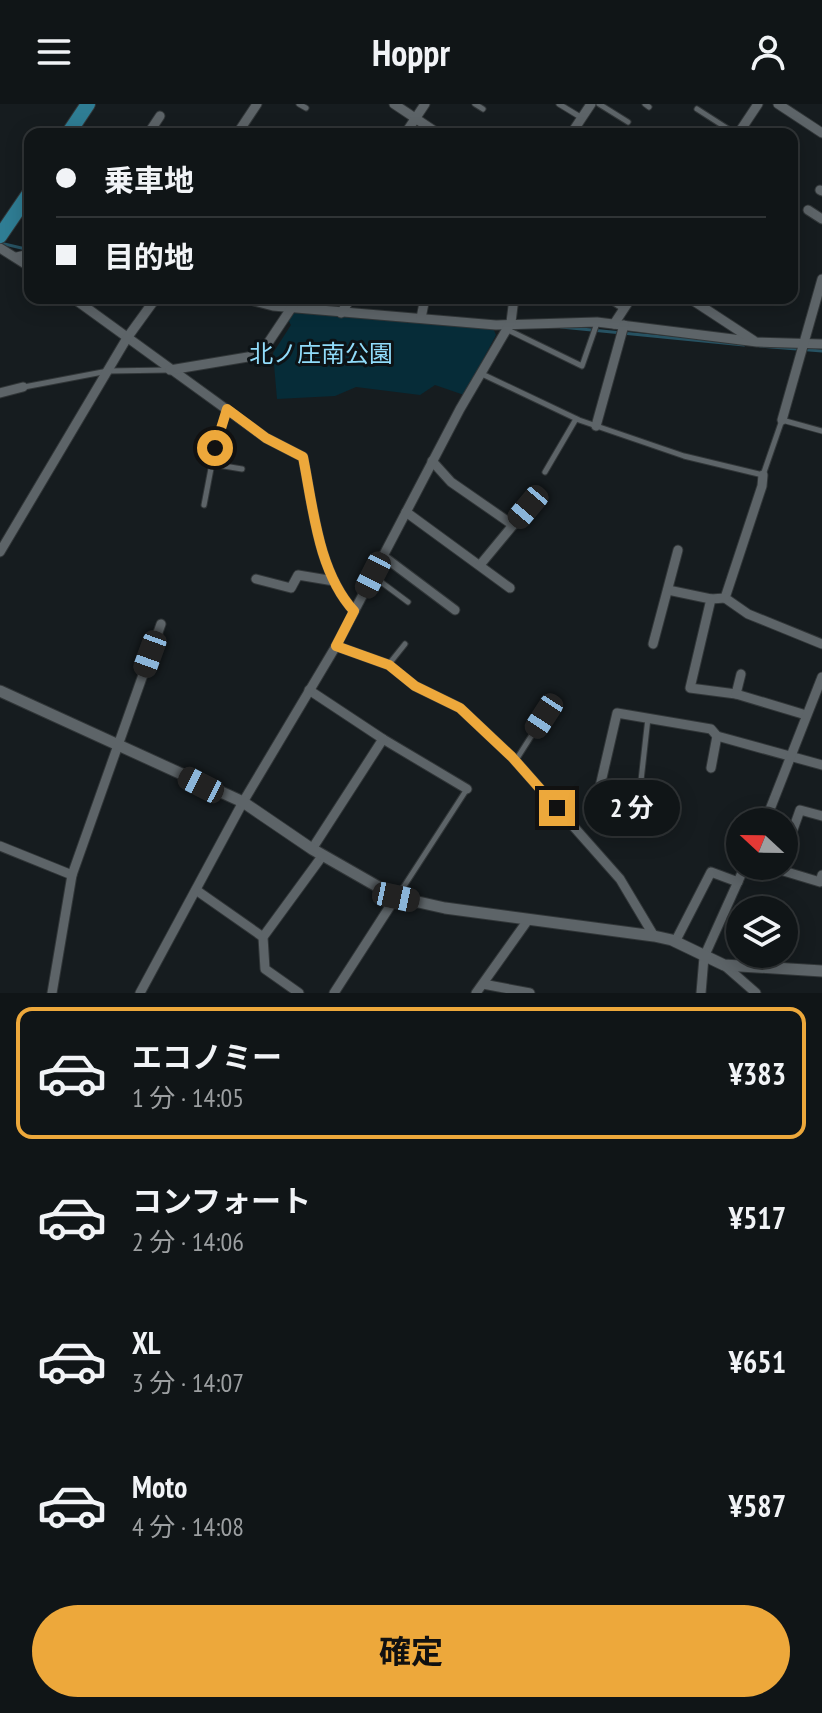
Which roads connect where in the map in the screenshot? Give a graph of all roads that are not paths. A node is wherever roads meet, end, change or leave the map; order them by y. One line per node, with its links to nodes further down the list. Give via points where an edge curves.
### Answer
1 (88, 104): 19 (main road)
2 (257, 104): 21 (street)
3 (299, 104): 12 (lane)
4 (394, 104): 16 (street)
5 (425, 104): 16 (street)
6 (475, 104): 13 (lane)
7 (559, 104): 17 (lane)
8 (591, 104): 17 (street)
9 (599, 104): 18 (lane)
10 (758, 104): 26 (street)
11 (778, 104): 27 (street)
12 (306, 108)
13 (483, 109)
14 (697, 109): 25 (lane)
15 (160, 116): 20 (street)
16 (416, 118): 22 (street); 23 (street)
17 (582, 118): 24 (street)
18 (628, 122)
19 (72, 128)
20 (152, 128)
21 (241, 128)
22 (409, 128)
23 (430, 128)
24 (575, 128)
25 (727, 128)
26 (741, 128)
27 (822, 133)
28 (24, 200): 31 (main road)
29 (808, 210): 30 (street)
30 (822, 219)
31 (1, 231)
32 (0, 248): 34 (street)
33 (24, 255): 34 (street)
34 (17, 257): 35 (street)
35 (24, 262)
36 (822, 279): 55 (street)
37 (81, 304): 53 (street)
38 (152, 304): 53 (street)
39 (294, 304): 57 (street, via 260,355)
40 (303, 304): 48 (street)
41 (347, 304): 48 (street)
42 (424, 304): 49 (street)
43 (513, 304): 52 (street)
44 (616, 304): 47 (lane)
45 (627, 304): 47 (street)
46 (698, 304): 54 (street)
47 (624, 309): 51 (street)
48 (341, 313): 49 (street)
49 (421, 318): 52 (street)
50 (597, 322): 51 (street); 52 (street); 52 (lane, via 582,366)
51 (619, 324): 54 (street); 65 (street)
52 (508, 325): 59 (street)
53 (127, 338): 57 (street); 58 (street)
54 (757, 342): 55 (street)
55 (801, 344): 56 (street); 64 (street)
56 (822, 344)
57 (170, 370): 58 (lane); 62 (street)
58 (108, 371): 60 (lane); 77 (street)
59 (480, 373): 63 (lane); 67 (street)
60 (23, 387): 61 (street)
61 (0, 393)
62 (227, 409): 68 (lane); 82 (street, via 303,457)
63 (576, 419): 65 (lane); 70 (lane)
64 (782, 420): 66 (lane); 71 (lane)
65 (596, 426): 71 (lane, via 684,456)
66 (822, 431)
67 (432, 461): 74 (street); 75 (street, via 451,482)
68 (212, 464): 69 (lane); 72 (lane)
69 (242, 469)
70 (545, 472)
71 (763, 475): 85 (street)
72 (204, 505)
73 (528, 507): 75 (street)
74 (406, 512): 78 (street); 79 (street)
75 (513, 525): 79 (street)
76 (678, 550): 84 (street)
77 (0, 552)
78 (383, 556): 80 (street); 88 (street)
79 (480, 565): 83 (street)
80 (373, 575): 87 (lane); 89 (street)
81 (256, 579): 82 (street, via 291,588 298,575)
82 (334, 581): 89 (street)
83 (510, 588)
84 (668, 590): 86 (street); 92 (street)
85 (725, 598): 86 (street); 93 (street, via 748,614)
86 (711, 599): 100 (street, via 690,688)
87 (408, 602)
88 (455, 610)
89 (354, 611): 94 (street)
90 (161, 624): 106 (street)
91 (405, 644): 95 (lane)
92 (653, 644)
93 (822, 644)
94 (336, 646): 95 (street); 98 (street)
95 (389, 665): 108 (street, via 415,686 460,708)
96 (741, 674): 100 (street)
97 (822, 677): 101 (street)
98 (309, 690): 105 (street); 113 (street)
99 (0, 691): 106 (street)
100 (736, 694): 101 (street)
101 (806, 715): 107 (street)
102 (544, 716): 108 (lane)
103 (648, 718): 104 (street, via 711,729); 112 (street, via 617,713); 115 (lane)
104 (717, 736): 107 (street); 110 (street)
105 (383, 739): 111 (street); 119 (street)
106 (117, 743): 113 (street); 121 (street)
107 (792, 757): 109 (street); 114 (street)
108 (515, 761): 127 (street, via 620,879)
109 (822, 765)
110 (711, 768)
111 (467, 789): 125 (lane)
112 (598, 795)
113 (243, 802): 119 (street); 124 (street)
114 (771, 808)
115 (637, 816)
116 (798, 816): 117 (street, via 800,810)
117 (822, 816)
118 (0, 846): 121 (street)
119 (317, 852): 125 (street); 128 (street)
120 (798, 874): 122 (street, via 820,882)
121 (72, 875): 134 (street)
122 (822, 875)
123 (738, 882): 129 (street, via 711,872); 130 (street)
124 (196, 890): 128 (street); 135 (street)
125 (396, 897): 126 (street); 137 (street)
126 (528, 920): 127 (street); 133 (street)
127 (654, 936): 129 (street)
128 (263, 937): 136 (street, via 265,969)
129 (675, 942): 130 (street)
130 (704, 957): 131 (street); 139 (street)
131 (724, 965): 132 (street); 140 (street)
132 (822, 971)
133 (480, 989): 138 (street)
134 (52, 993)
135 (140, 993)
136 (299, 993)
137 (334, 993)
138 (530, 993)
139 (701, 993)
140 (756, 993)

